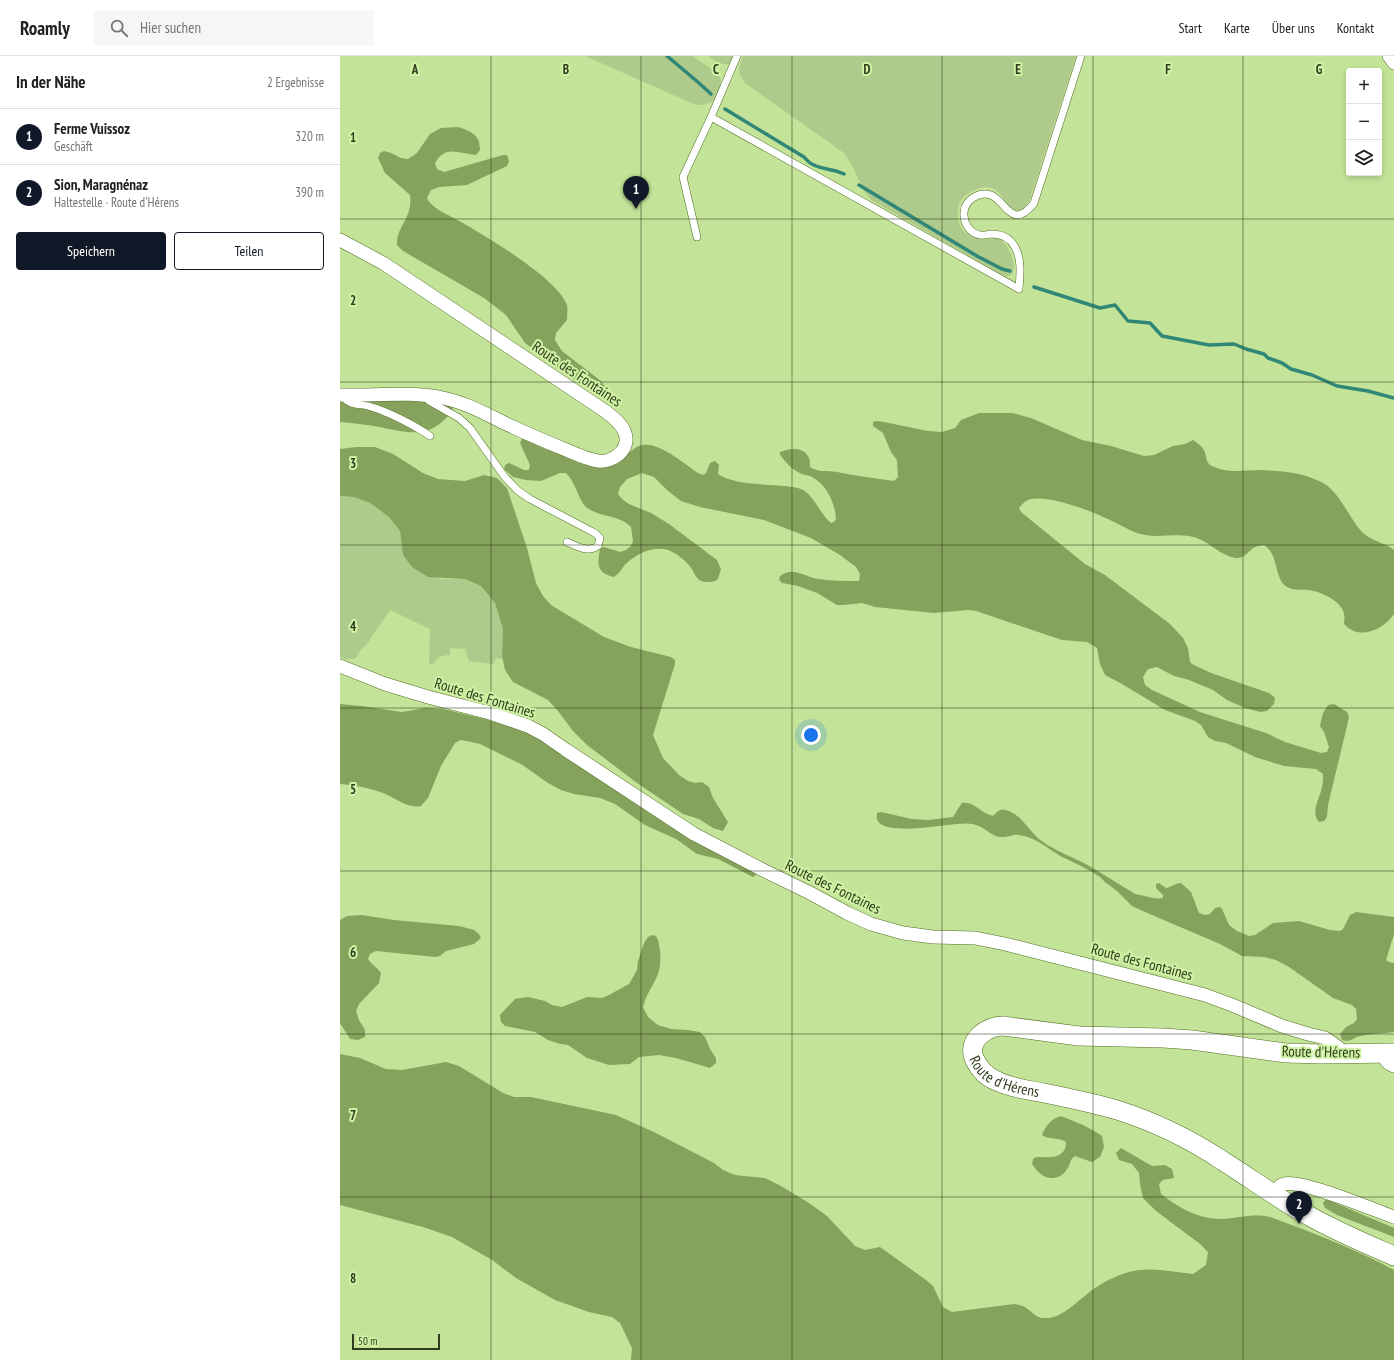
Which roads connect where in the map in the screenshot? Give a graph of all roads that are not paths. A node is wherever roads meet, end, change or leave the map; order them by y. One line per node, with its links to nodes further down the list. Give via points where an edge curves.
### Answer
1 (737, 56): 5 (lane)
2 (1081, 56): 5 (lane, via 1034,203 1028,211 1010,213 990,195 973,197 964,211 964,221 979,235 992,234 1010,240 1020,264 1019,288)
3 (1389, 56): 4 (street)
4 (1394, 63)
5 (711, 117): 6 (lane, via 683,177)
6 (697, 237)
7 (340, 240): 9 (street, Route des Fontaines, via 383,263 605,411 622,426 626,442 613,459 595,460 542,440 465,405 445,398)
8 (341, 395): 9 (street, Route des Fontaines); 10 (lane, via 351,403 380,410)
9 (428, 396): 11 (lane, via 429,401 459,418 470,428 517,490 600,538 598,546 591,549)
10 (430, 436)
11 (567, 542)
12 (340, 666): 13 (street, Route des Fontaines, via 385,684 528,726 694,834 871,924 903,934 975,938 1005,944 1186,990 1232,1004 1282,1026 1325,1038 1339,1048)
13 (1341, 1054): 14 (main road, Route d'Hérens); 15 (main road, Route d'Hérens, via 1275,1052 1163,1038 1079,1036 1003,1026 994,1026 986,1030 976,1040 973,1052 976,1063 985,1074 996,1081 1102,1106 1155,1124 1193,1142)
14 (1391, 1058)
15 (1273, 1194): 16 (street, via 1283,1184 1293,1183); 17 (main road, Route d'Hérens, via 1318,1221)
16 (1394, 1217)
17 (1394, 1256)

